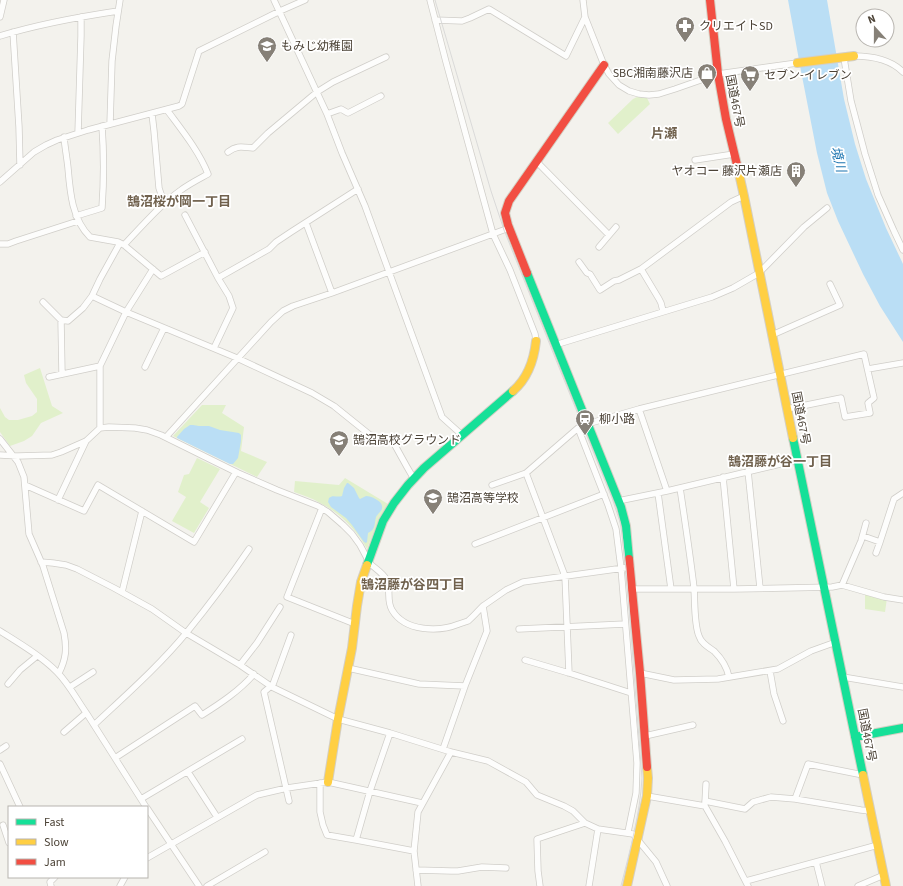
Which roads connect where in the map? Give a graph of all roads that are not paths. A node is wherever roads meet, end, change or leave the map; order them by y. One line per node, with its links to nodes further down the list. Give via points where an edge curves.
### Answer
1 (4, 0): 10 (street)
2 (120, 0): 8 (street)
3 (274, 0): 9 (street)
4 (305, 0): 9 (street)
5 (430, 0): 13 (street)
6 (584, 0): 12 (street)
7 (710, 0): 22 (main road, 国道467号)
8 (118, 11): 11 (street); 28 (street, via 112,61)
9 (280, 11): 23 (street); 25 (street, via 199,51 182,104)
10 (0, 17)
11 (81, 17): 14 (street); 30 (street)
12 (585, 17): 13 (street, via 566,56 489,9 462,21); 20 (street)
13 (435, 20): 47 (street)
14 (13, 32): 15 (street); 36 (street)
15 (0, 36)
16 (854, 56): 18 (main road); 21 (street, via 885,61)
17 (386, 57): 23 (street)
18 (842, 58): 19 (main road); 52 (street, via 865,154 878,194)
19 (797, 63): 22 (street)
20 (604, 65): 22 (street, via 620,85 629,91 649,95); 35 (main road)
21 (903, 72)
22 (718, 74): 33 (main road, 国道467号)
23 (317, 92): 27 (street); 32 (street, via 253,148 238,146)
24 (381, 96): 27 (street, via 348,113 341,110)
25 (167, 110): 26 (street); 40 (street, via 190,142 208,174)
26 (152, 114): 28 (street); 40 (street, via 159,188)
27 (327, 114): 38 (street)
28 (110, 124): 29 (street)
29 (102, 126): 30 (street); 43 (street, via 102,208)
30 (78, 133): 31 (street)
31 (64, 137): 36 (street, via 34,152); 43 (street, via 71,200)
32 (228, 152)
33 (734, 154): 34 (street); 39 (main road, 国道467号)
34 (695, 160)
35 (537, 162): 46 (main road, via 506,208); 48 (street)
36 (20, 165): 37 (street)
37 (0, 182)
38 (358, 189): 44 (street); 57 (street)
39 (744, 196): 56 (street, via 731,202); 58 (main road, 国道467号)
40 (166, 202): 50 (street)
41 (827, 208): 58 (street, via 804,227)
42 (185, 215): 53 (street)
43 (77, 218): 49 (street, via 8,244); 50 (street, via 90,237)
44 (306, 223): 59 (street, via 269,249); 61 (street)
45 (616, 227): 48 (street)
46 (509, 228): 47 (street); 70 (main road)
47 (493, 234): 57 (street); 69 (street, via 510,270)
48 (609, 236): 51 (street)
49 (0, 244)
50 (122, 244): 55 (street); 62 (street)
51 (599, 246)
52 (903, 250)
53 (205, 252): 55 (street, via 161,276); 59 (street)
54 (579, 262): 56 (street, via 600,290)
55 (153, 269): 65 (street)
56 (641, 269): 64 (street, via 659,299)
57 (389, 272): 61 (street); 85 (street, via 442,417)
58 (759, 273): 64 (street, via 717,295); 68 (main road, 国道467号)
59 (218, 278): 71 (street, via 230,296 233,308)
60 (830, 284): 68 (street, via 840,306)
61 (332, 293): 72 (street, via 283,311)
62 (92, 296): 65 (street); 66 (street, via 68,321)
63 (43, 302): 66 (street)
64 (663, 311): 70 (street)
65 (126, 312): 67 (street); 74 (street)
66 (61, 320): 77 (street)
67 (164, 328): 71 (street); 75 (street)
68 (772, 335): 78 (main road, 国道467号)
69 (536, 341): 85 (main road, via 534,358 525,378)
70 (555, 345): 82 (main road)
71 (214, 348): 72 (street)
72 (237, 358): 86 (street); 96 (street, via 312,393 334,406 370,435 392,440)
73 (903, 363): 76 (street)
74 (100, 366): 77 (street); 83 (street)
75 (145, 367)
76 (868, 369): 78 (street, via 864,354); 81 (street, via 874,398 868,403 870,413 845,417 840,398)
77 (62, 374): 79 (street)
78 (780, 374): 80 (street); 81 (main road, 国道467号)
79 (49, 377)
80 (639, 409): 82 (street); 100 (street)
81 (787, 409): 91 (main road, 国道467号)
82 (587, 424): 84 (street); 105 (main road)
83 (100, 428): 86 (street, via 135,428); 88 (street)
84 (578, 428): 94 (street); 103 (street)
85 (462, 435): 96 (main road)
86 (166, 437): 92 (street)
87 (0, 439): 90 (street)
88 (86, 441): 90 (street, via 52,455); 104 (street)
89 (0, 455): 90 (street)
90 (13, 455): 97 (street, via 22,470)
91 (797, 460): 93 (street); 121 (main road, 国道467号)
92 (236, 472): 106 (street); 107 (street, via 194,542)
93 (748, 472): 95 (street); 122 (street)
94 (526, 473): 98 (street); 108 (street)
95 (723, 477): 99 (street); 126 (street)
96 (414, 479): 115 (main road, via 383,521)
97 (25, 485): 104 (street); 116 (street, via 29,534)
98 (492, 485)
99 (680, 488): 100 (street); 125 (street)
100 (667, 491): 101 (street)
101 (658, 493): 105 (street); 124 (street)
102 (903, 493): 111 (street, via 894,499)
103 (604, 494): 108 (street); 118 (street, via 616,529)
104 (58, 500): 107 (street, via 84,511 98,485)
105 (618, 501): 117 (main road, via 626,526)
106 (322, 508): 115 (street, via 352,534); 131 (street, via 287,597)
107 (142, 511): 127 (street)
108 (544, 517): 112 (street); 119 (street)
109 (866, 523): 110 (street)
110 (863, 536): 111 (street); 120 (street)
111 (880, 542): 114 (street)
112 (475, 544)
113 (249, 549): 136 (street)
114 (876, 553)
115 (368, 561): 129 (street, via 388,583 393,612 407,623 420,628 451,627 467,621); 131 (main road, via 361,582)
116 (41, 562): 127 (street, via 78,569); 145 (street, via 66,643 66,653)
117 (631, 567): 118 (street); 123 (main road)
118 (621, 568): 119 (street); 132 (street)
119 (565, 576): 129 (street, via 522,582); 133 (street)
120 (842, 585): 121 (street); 128 (street)
121 (824, 587): 122 (street); 138 (main road, 国道467号)
122 (760, 588): 126 (street)
123 (633, 589): 124 (street); 147 (main road)
124 (671, 589): 125 (street)
125 (694, 589): 126 (street); 149 (street, via 699,638 721,660)
126 (734, 589)
127 (122, 592): 136 (street)
128 (903, 600)
129 (483, 606): 153 (street, via 487,632)
130 (280, 607): 141 (street, via 258,643)
131 (355, 624): 142 (main road)
132 (625, 624): 133 (street); 156 (street)
133 (567, 627): 134 (street); 146 (street)
134 (519, 629)
135 (0, 631): 139 (street)
136 (186, 633): 141 (street); 160 (street, via 151,671)
137 (291, 635): 152 (street)
138 (836, 642): 143 (street); 150 (main road, 国道467号)
139 (37, 656): 145 (street); 151 (street)
140 (525, 660): 146 (street)
141 (240, 665): 148 (street)
142 (348, 668): 153 (street, via 419,684); 158 (main road)
143 (770, 671): 149 (street); 159 (street, via 774,694)
144 (93, 672): 154 (street)
145 (59, 673): 154 (street)
146 (569, 673): 156 (street)
147 (640, 673): 149 (street, via 674,680); 165 (main road)
148 (254, 674): 152 (street); 172 (street, via 228,699 202,716 195,706)
149 (729, 677)
150 (843, 677): 155 (street); 166 (main road, 国道467号)
151 (8, 684)
152 (271, 686): 158 (street); 178 (street, via 264,692)
153 (465, 686): 169 (street)
154 (70, 687): 157 (street)
155 (903, 687)
156 (631, 693): 194 (street, via 637,778)
157 (86, 713): 160 (street); 163 (street)
158 (338, 719): 164 (street); 176 (main road)
159 (783, 720)
160 (94, 725): 172 (street)
161 (693, 726): 165 (street)
162 (903, 728): 166 (main road)
163 (64, 732)
164 (390, 733): 169 (street); 179 (street)
165 (645, 736): 180 (main road)
166 (855, 737): 175 (main road, 国道467号)
167 (242, 739): 174 (street)
168 (6, 746): 170 (street)
169 (443, 749): 171 (street)
170 (0, 750)
171 (451, 752): 184 (street); 191 (street, via 488,760 526,782 537,795 573,811)
172 (115, 758): 181 (street)
173 (0, 764): 186 (street)
174 (188, 772): 181 (street); 190 (street)
175 (863, 775): 182 (street, via 808,764); 189 (main road, 国道467号)
176 (324, 782): 178 (street); 179 (street); 196 (street, via 320,812 327,835)
177 (706, 784): 185 (street)
178 (287, 788): 183 (street); 190 (street, via 257,794)
179 (370, 791): 184 (street); 196 (street)
180 (647, 796): 185 (street); 195 (main road)
181 (141, 799): 187 (street)
182 (795, 799): 185 (street, via 772,797 753,802 745,809); 189 (street)
183 (290, 801)
184 (422, 803): 200 (street, via 418,812)
185 (705, 804): 207 (street)
186 (20, 806)
187 (146, 806)
188 (148, 809): 198 (street)
189 (870, 811): 199 (main road, 国道467号)
190 (217, 817): 198 (street)
191 (585, 823): 193 (street); 212 (street, via 537,839)
192 (1, 826): 197 (street)
193 (598, 829): 194 (street); 213 (street)
194 (628, 832): 195 (street)
195 (638, 839): 214 (main road); 215 (street, via 656,862)
196 (356, 840): 200 (street)
197 (8, 841)
198 (171, 844): 202 (street); 209 (street)
199 (878, 846): 203 (street); 206 (main road, 国道467号)
200 (414, 851): 205 (street)
201 (265, 852): 210 (street)
202 (148, 857)
203 (816, 862): 207 (street); 216 (street)
204 (506, 868): 205 (street)
205 (416, 870): 211 (street)
206 (884, 875): 208 (street); 217 (main road, 国道467号)
207 (747, 884)
208 (862, 885)
209 (199, 886)
210 (207, 886)
211 (418, 886)
212 (540, 886)
213 (590, 886)
214 (626, 886)
215 (667, 886)
216 (822, 886)
217 (886, 886)

